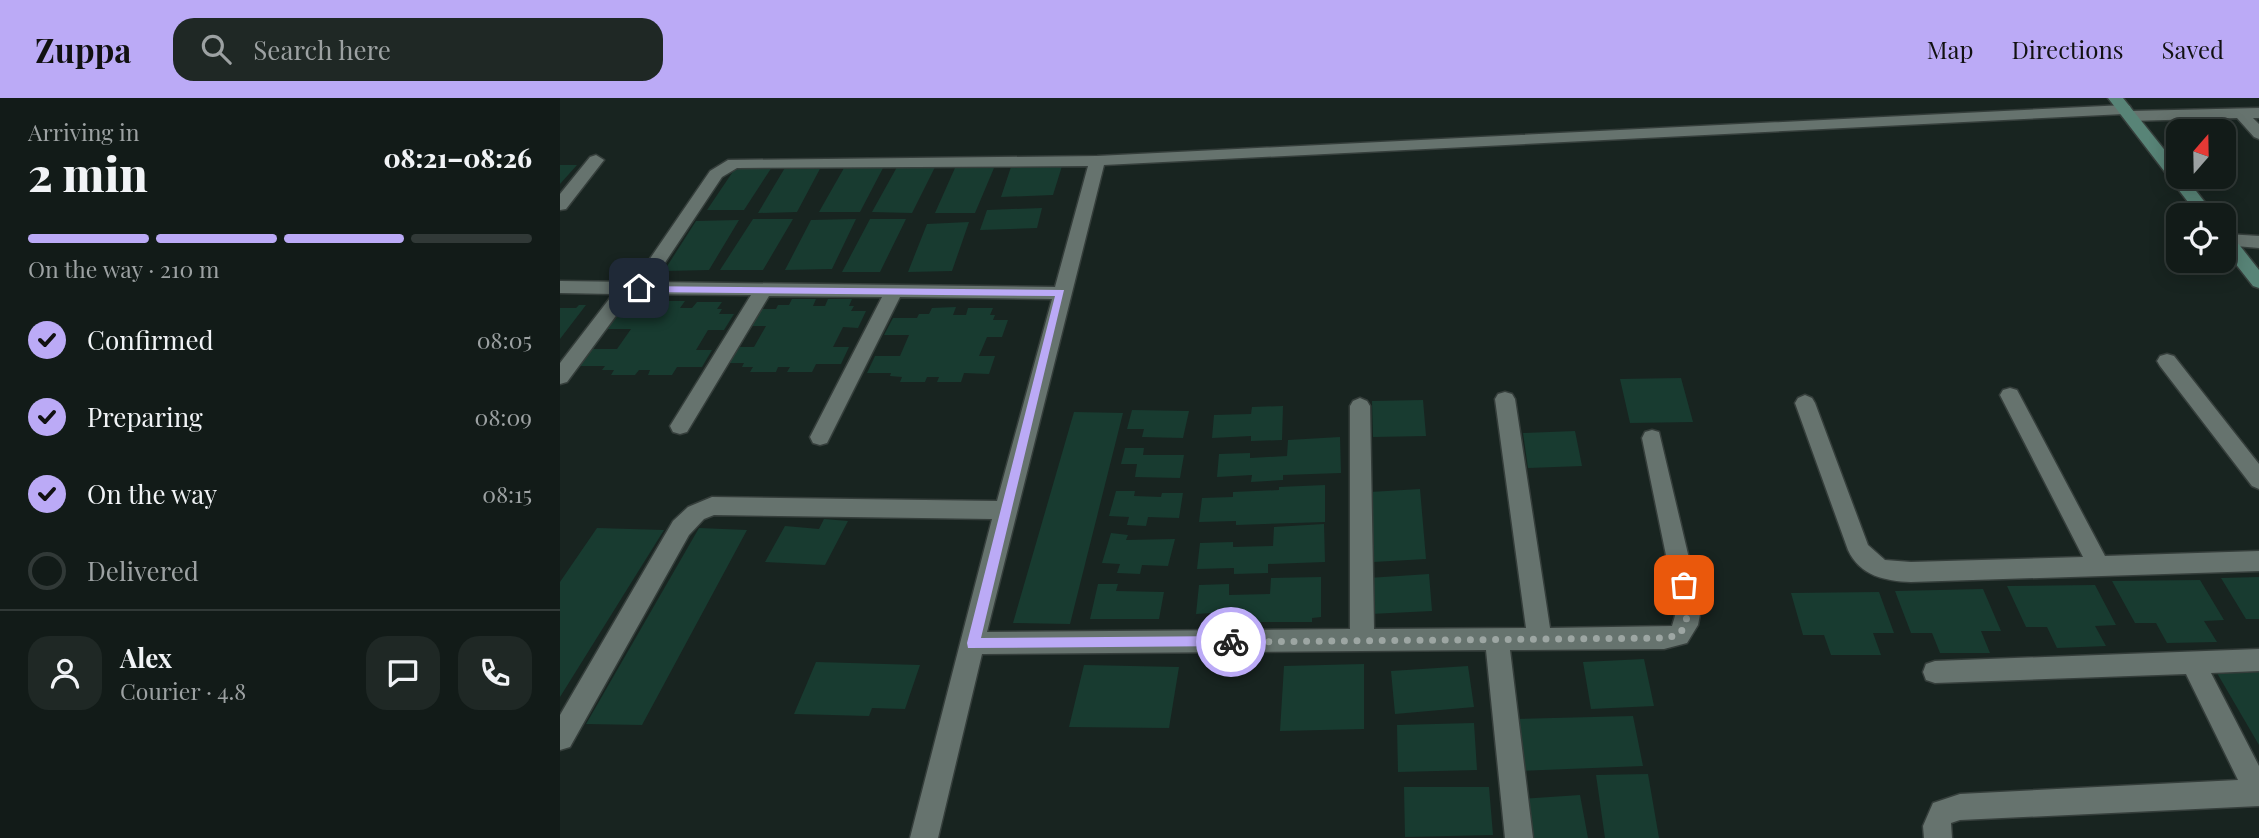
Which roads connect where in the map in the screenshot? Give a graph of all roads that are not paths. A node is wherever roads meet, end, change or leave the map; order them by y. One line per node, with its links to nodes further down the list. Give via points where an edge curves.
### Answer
1 (2119, 104): 2 (street); 6 (street); 7 (street)
2 (2241, 113): 3 (street); 4 (street)
3 (2259, 113)
4 (2259, 134)
5 (596, 160): 8 (street)
6 (1097, 161): 14 (street, via 734,163 716,174); 17 (street)
7 (2197, 203)
8 (560, 205)
9 (2236, 240): 10 (street)
10 (2259, 242)
11 (2236, 253): 12 (street)
12 (2259, 282)
13 (560, 287): 14 (street)
14 (633, 288): 15 (street); 19 (street)
15 (763, 289): 16 (street); 24 (street)
16 (894, 291): 17 (street); 25 (street)
17 (1061, 293): 28 (street)
18 (2167, 360): 27 (street)
19 (560, 377)
20 (2010, 396): 30 (street)
21 (1504, 399): 32 (street)
22 (1805, 403): 30 (street, via 1859,550 1871,565 1890,572)
23 (1360, 407): 33 (street)
24 (680, 426)
25 (820, 437)
26 (1653, 438): 32 (street, via 1689,609 1686,625 1679,635 1664,638)
27 (2259, 480)
28 (1005, 510): 34 (street); 38 (street, via 712,506 696,513 681,528)
29 (2259, 561): 30 (street)
30 (2099, 566)
31 (1497, 640): 32 (street); 33 (street); 41 (street)
32 (1540, 640)
33 (1362, 641): 34 (street)
34 (973, 643): 40 (street)
35 (2259, 660): 36 (street)
36 (2193, 663): 37 (street); 39 (street)
37 (1935, 672)
38 (561, 738)
39 (2259, 792): 42 (street, via 1960,807 1942,812 1936,826)
40 (924, 838)
41 (1519, 838)
42 (1938, 838)

